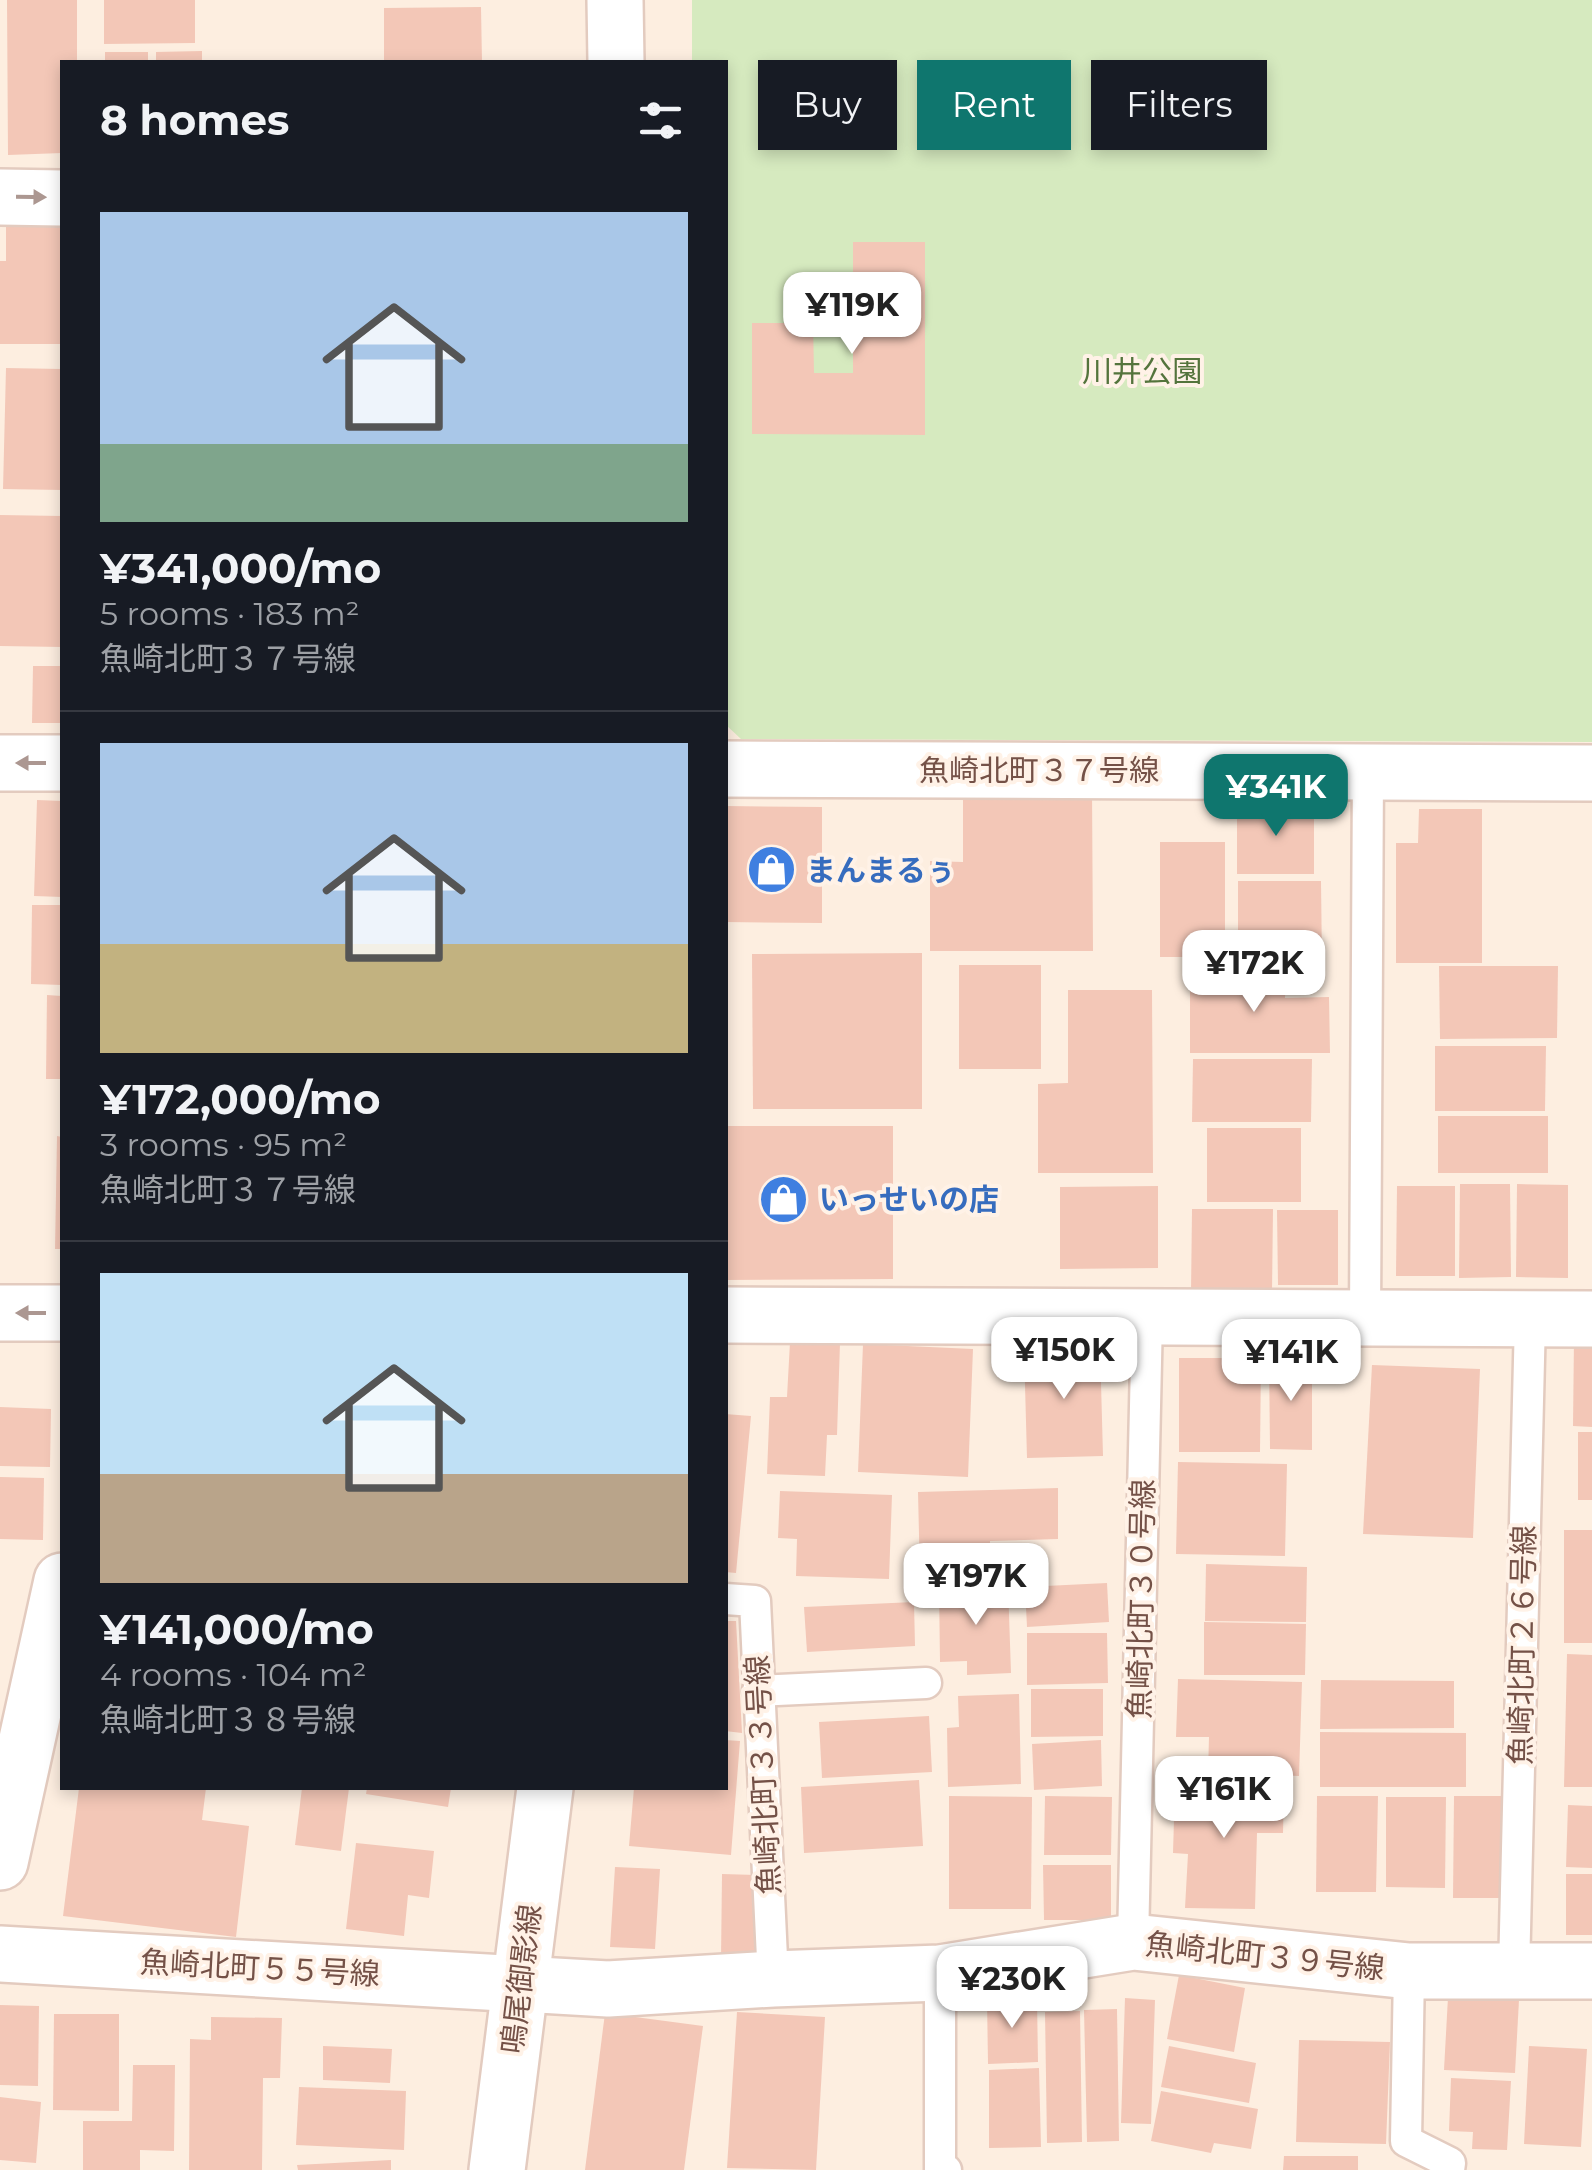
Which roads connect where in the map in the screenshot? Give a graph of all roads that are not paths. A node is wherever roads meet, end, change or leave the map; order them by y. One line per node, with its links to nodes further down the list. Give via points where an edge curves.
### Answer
1 (615, 0): 2 (street)
2 (616, 60)
3 (0, 197): 4 (street, one-way to 4)
4 (60, 198)
5 (0, 763): 6 (street, one-way to 5)
6 (60, 763)
7 (728, 768): 8 (street, 魚崎北町３７号線)
8 (1368, 772): 9 (street, 魚崎北町３７号線); 14 (lane)
9 (1592, 773)
10 (0, 1313): 11 (street, one-way to 10)
11 (60, 1313)
12 (728, 1316): 13 (street)
13 (1146, 1317): 14 (street); 23 (lane, 魚崎北町３０号線)
14 (1365, 1318): 15 (street)
15 (1530, 1319): 16 (street); 26 (lane, 魚崎北町２６号線)
16 (1592, 1319)
17 (60, 1591): 22 (street)
18 (728, 1599): 20 (lane, 魚崎北町３３号線, via 755,1601)
19 (926, 1684): 20 (lane)
20 (758, 1691): 29 (lane, 魚崎北町３３号線)
21 (545, 1790): 30 (street, 鳴尾御影線)
22 (0, 1862)
23 (1133, 1942): 25 (street, 魚崎北町３９号線); 28 (street, 魚崎北町３９号線)
24 (0, 1954): 30 (street, 魚崎北町５５号線)
25 (1408, 1970): 26 (street, 魚崎北町３９号線); 33 (lane, via 1406,2141 1450,2163)
26 (1514, 1970): 27 (street, 魚崎北町３９号線)
27 (1592, 1970)
28 (940, 1973): 29 (street, 魚崎北町３９号線); 32 (lane, via 940,2170)
29 (772, 1979): 30 (street, 魚崎北町３９号線, via 608,1989)
30 (520, 1982): 31 (street, 鳴尾御影線)
31 (497, 2170)
32 (946, 2170)
33 (1449, 2170)

